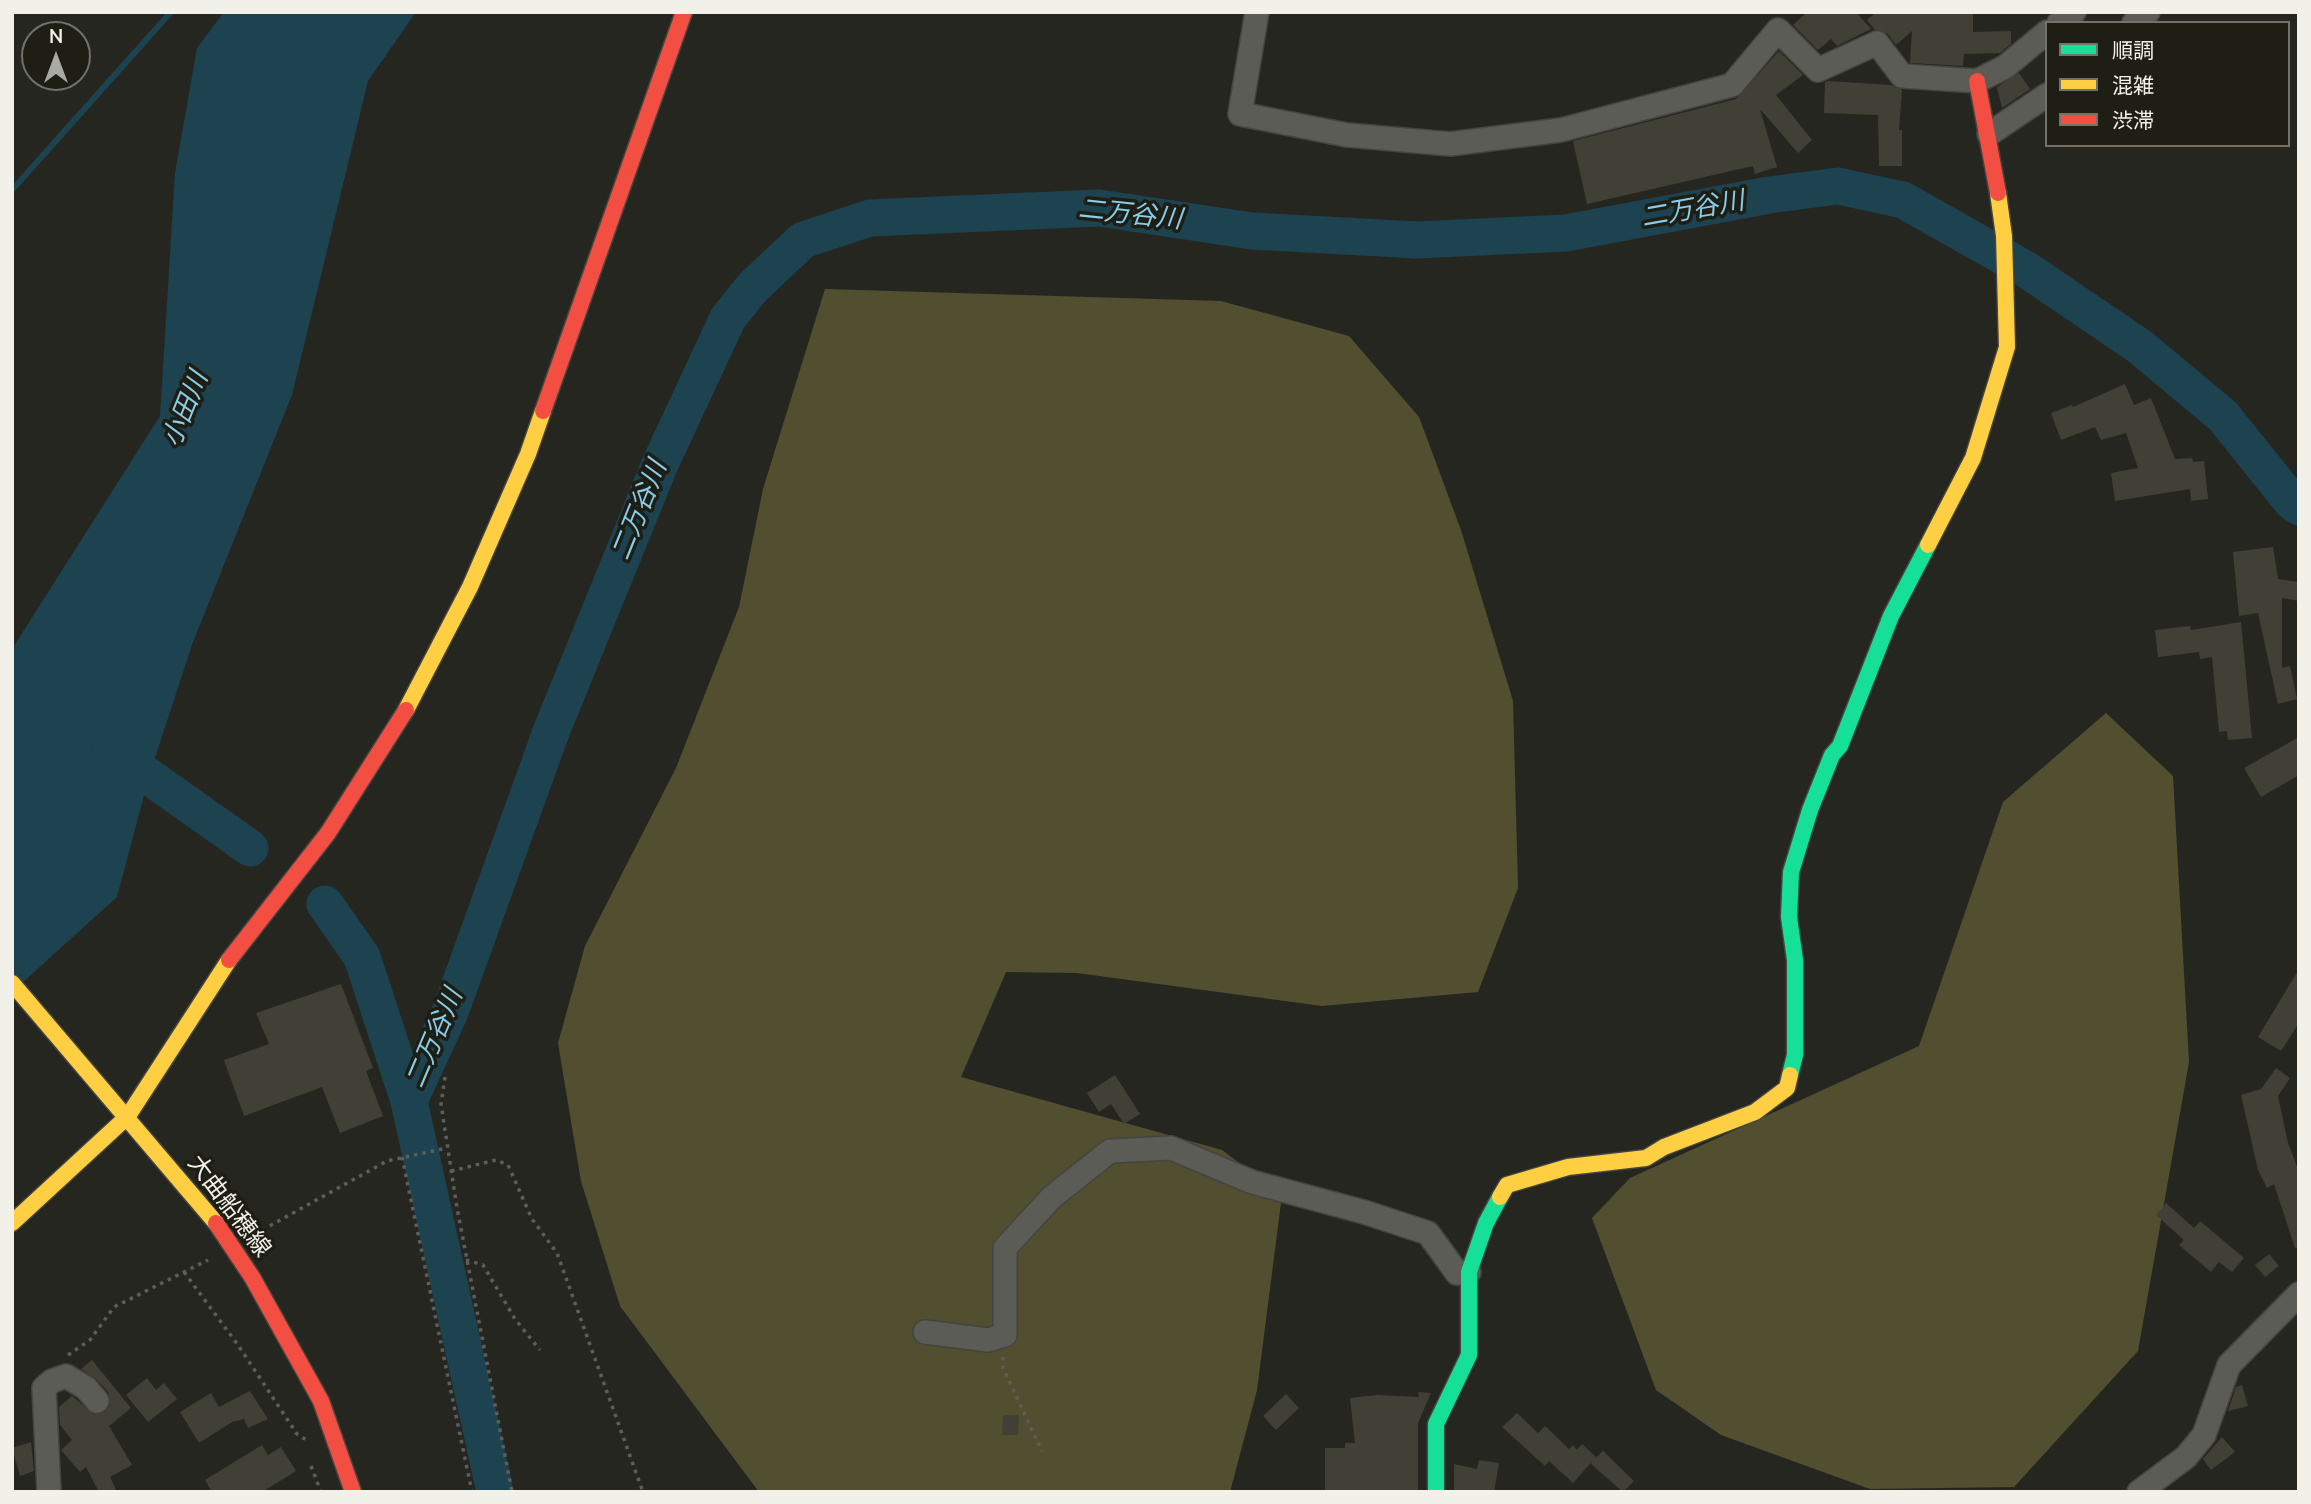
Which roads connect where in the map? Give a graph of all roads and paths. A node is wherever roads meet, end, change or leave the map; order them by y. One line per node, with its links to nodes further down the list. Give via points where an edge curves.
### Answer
1 (684, 12): 9 (street, via 528,454 470,587 404,715 328,833 224,967)
2 (1257, 12): 4 (street, via 1240,114 1382,139 1450,144 1524,137 1676,101 1732,85 1778,30 1818,70 1877,43 1902,76)
3 (2045, 34): 4 (street, via 2005,67)
4 (1977, 81): 6 (street)
5 (2045, 96): 6 (street)
6 (1989, 134): 18 (street, via 2004,236 2007,347 1973,458 1891,616 1840,746 1832,755 1791,872 1795,1055 1787,1088 1755,1112 1646,1158 1568,1167 1507,1185 1486,1223)
7 (12, 983): 9 (street, 大曲船穂線)
8 (445, 1077): 10 (path, via 441,1104)
9 (128, 1116): 13 (street); 25 (street, 大曲船穂線, via 215,1222 252,1277 321,1401)
10 (448, 1147): 11 (path); 12 (path)
11 (405, 1157): 14 (path, via 387,1161); 31 (path)
12 (451, 1171): 16 (path); 33 (path, via 496,1160 508,1165 532,1219 557,1253)
13 (12, 1223)
14 (247, 1239)
15 (208, 1259): 17 (path)
16 (466, 1260): 22 (path, via 483,1265); 32 (path)
17 (184, 1272): 23 (path, via 114,1307 90,1340); 25 (path, via 297,1434 310,1442)
18 (1469, 1272): 21 (street, via 1457,1273 1427,1233 1252,1182 1171,1148 1110,1151 1052,1197 1005,1248); 34 (street, via 1469,1355 1436,1424)
19 (2299, 1294): 35 (street, via 2229,1365 2204,1435 2192,1450)
20 (925, 1332): 21 (street, via 988,1339)
21 (1005, 1335): 26 (path, via 1003,1368)
22 (540, 1350)
23 (59, 1361)
24 (97, 1401): 28 (street, via 66,1376 44,1388)
25 (336, 1442): 30 (street, 大曲船穂線)
26 (1042, 1451)
27 (311, 1466): 29 (path)
28 (49, 1492)
29 (321, 1492)
30 (353, 1492)
31 (472, 1492)
32 (512, 1492)
33 (643, 1492)
34 (1436, 1492)
35 (2139, 1492)

